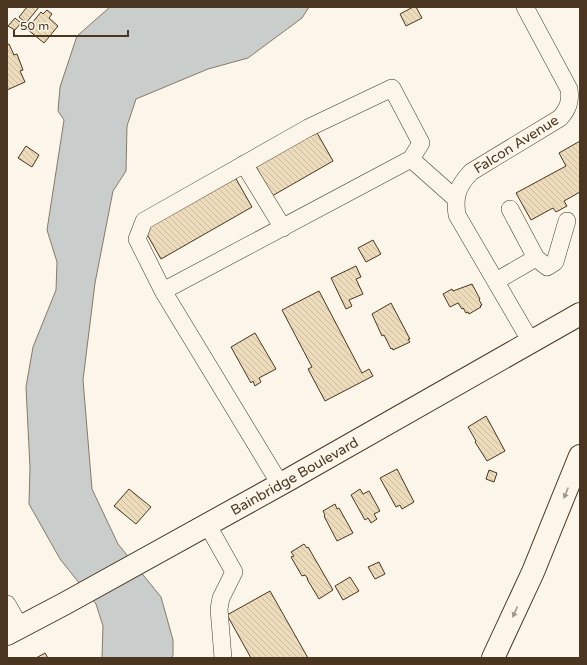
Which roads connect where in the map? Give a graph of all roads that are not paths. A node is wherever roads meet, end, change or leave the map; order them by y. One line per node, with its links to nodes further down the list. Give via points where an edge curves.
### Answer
1 (525, 7): 4 (street, Falcon Avenue, via 569,89 568,109 560,118 471,172 461,183)
2 (411, 159): 3 (street, via 421,143 392,88 308,128); 4 (street); 7 (street)
3 (244, 164): 7 (street); 10 (street, via 144,221 137,239)
4 (456, 199): 9 (street, via 458,215)
5 (510, 209): 8 (street)
6 (567, 221): 8 (street, via 555,262 547,267)
7 (283, 228): 10 (street)
8 (536, 258): 9 (street)
9 (496, 281): 12 (street)
10 (163, 291): 14 (street)
11 (580, 314): 12 (main road, Bainbridge Boulevard)
12 (531, 342): 14 (main road, Bainbridge Boulevard)
13 (580, 456): 19 (main road, one-way to 19, via 533,572)
14 (280, 484): 15 (main road, Bainbridge Boulevard)
15 (207, 524): 17 (main road, Bainbridge Boulevard); 18 (street, via 234,572 221,598 219,609)
16 (7, 604): 17 (street)
17 (13, 630)
18 (223, 658)
19 (494, 658)

